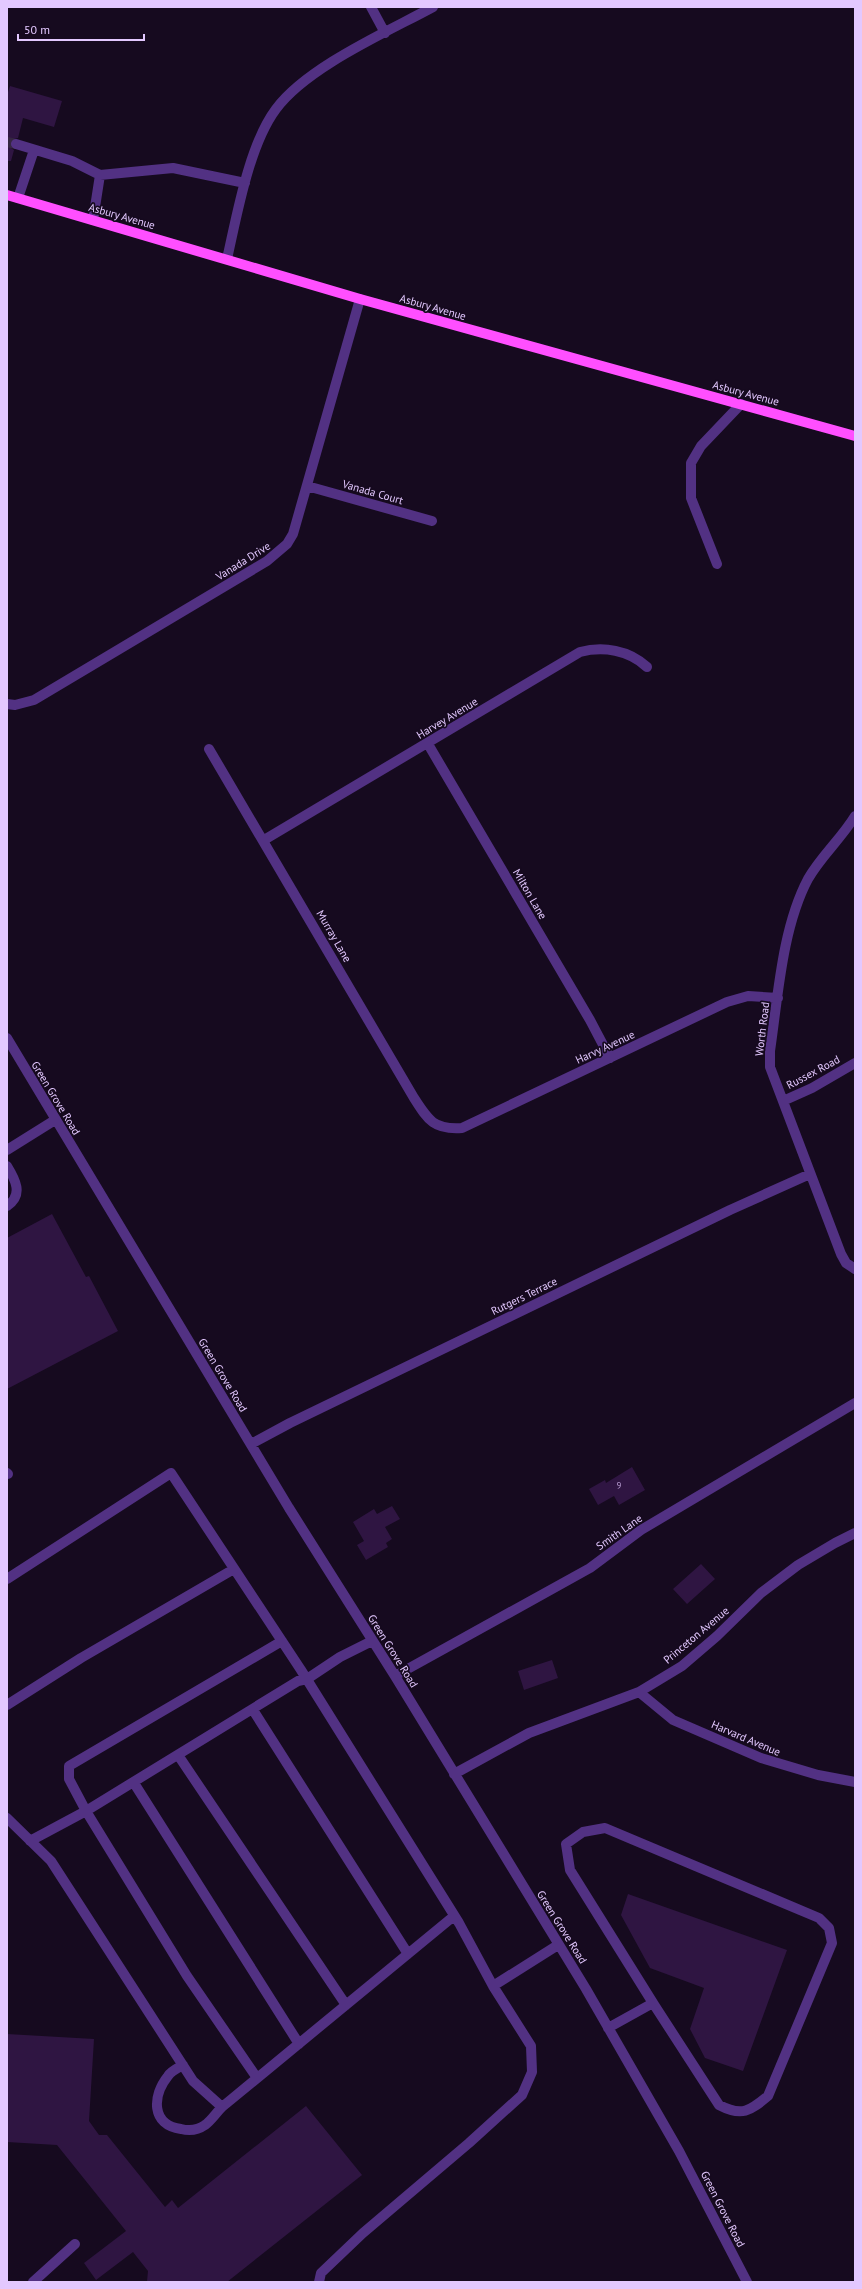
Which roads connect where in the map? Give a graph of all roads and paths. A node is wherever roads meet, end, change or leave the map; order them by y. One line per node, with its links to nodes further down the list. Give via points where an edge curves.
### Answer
1 (371, 7): 3 (street)
2 (433, 7): 3 (street)
3 (385, 33): 7 (street, via 332,62 283,100 268,122)
4 (16, 144): 5 (street)
5 (34, 150): 6 (street, via 72,161); 9 (street)
6 (100, 175): 7 (street, via 173,168); 10 (street)
7 (245, 184): 11 (street)
8 (7, 195): 9 (main road, Asbury Avenue)
9 (18, 198): 10 (main road, Asbury Avenue)
10 (93, 220): 11 (main road, Asbury Avenue)
11 (227, 259): 12 (main road, Asbury Avenue)
12 (360, 299): 13 (main road, Asbury Avenue); 15 (street, Vanada Drive)
13 (741, 404): 14 (main road, Asbury Avenue); 17 (street, via 701,446 691,463 691,498)
14 (855, 436)
15 (307, 486): 16 (street, Vanada Court); 19 (street, Vanada Drive, via 293,534 287,544 272,558 34,700 15,705)
16 (432, 520)
17 (717, 564)
18 (646, 667): 20 (street, Harvey Avenue, via 617,650 592,648 580,652)
19 (7, 704)
20 (428, 744): 23 (street, Harvey Avenue); 26 (street, Milton Lane)
21 (209, 749): 23 (street, Murray Lane)
22 (855, 816): 24 (street, Worth Road, via 818,863 808,881 790,933)
23 (264, 840): 30 (street, Murray Lane, via 414,1098 434,1124)
24 (778, 998): 26 (street, Harvy Avenue, via 748,996 727,1002); 28 (street, Worth Road, via 770,1067)
25 (7, 1038): 29 (street, Green Grove Road)
26 (610, 1058): 30 (street, Harvy Avenue, via 462,1128)
27 (855, 1063): 28 (street, Russex Road, via 812,1088)
28 (783, 1101): 33 (street, Worth Road)
29 (55, 1120): 31 (street); 37 (street, Green Grove Road)
30 (444, 1128)
31 (7, 1150)
32 (7, 1166): 34 (street, via 18,1187 16,1196)
33 (810, 1174): 35 (street, Worth Road, via 841,1254 846,1263); 37 (street, Rutgers Terrace, via 673,1237)
34 (7, 1206)
35 (855, 1269)
36 (855, 1403): 43 (street, Smith Lane, via 641,1530 590,1568)
37 (251, 1444): 42 (street, Green Grove Road)
38 (855, 1533): 45 (street, Princeton Avenue, via 798,1566 761,1593 682,1666)
39 (234, 1569): 40 (street, via 171,1473); 41 (street); 46 (street, via 81,1658)
40 (7, 1579)
41 (282, 1641): 44 (street); 52 (street, via 69,1766 69,1779)
42 (372, 1641): 43 (street, Green Grove Road); 44 (street, via 340,1657)
43 (395, 1676): 49 (street, Green Grove Road)
44 (307, 1679): 47 (street, via 298,1681); 55 (street)
45 (639, 1692): 49 (street, Princeton Avenue, via 529,1733); 50 (street, Harvard Avenue, via 673,1720 761,1758 818,1775)
46 (7, 1705)
47 (253, 1710): 48 (street); 57 (street)
48 (178, 1755): 51 (street); 60 (street)
49 (454, 1774): 56 (street, Green Grove Road)
50 (855, 1782)
51 (134, 1783): 52 (street); 62 (street)
52 (86, 1812): 54 (street); 64 (street, via 188,1976)
53 (7, 1818): 54 (street)
54 (30, 1841): 63 (street, via 51,1861)
55 (454, 1916): 57 (street); 58 (street)
56 (558, 1945): 58 (street); 61 (street, Green Grove Road)
57 (408, 1954): 60 (street)
58 (493, 1986): 68 (street, via 531,2046 532,2072 522,2096 362,2233 321,2273)
59 (653, 2003): 59 (street, via 719,2105 730,2110 751,2110 768,2096 832,1943 829,1928 819,1918 605,1828 583,1832 566,1844 570,1870); 61 (street)
60 (346, 2005): 62 (street)
61 (608, 2028): 69 (street, Green Grove Road, via 679,2151)
62 (299, 2044): 64 (street)
63 (183, 2065): 65 (street, via 193,2081); 65 (street, via 169,2074 159,2090 157,2106 161,2120 170,2128 191,2131 205,2125)
64 (257, 2078): 65 (street)
65 (222, 2107)
66 (75, 2244): 67 (street)
67 (33, 2282)
68 (319, 2282)
69 (747, 2282)

